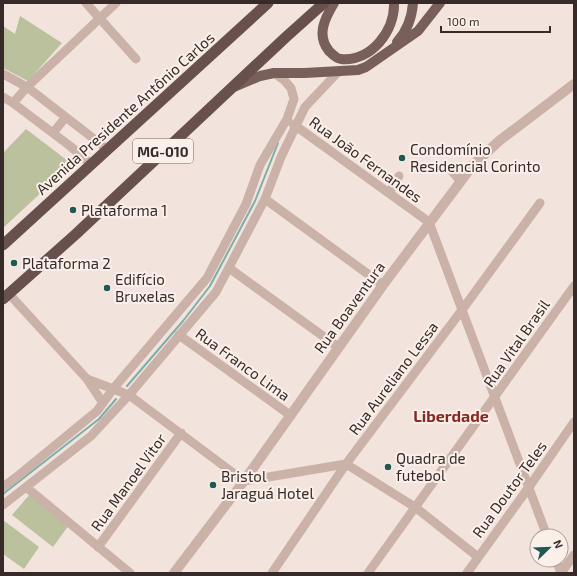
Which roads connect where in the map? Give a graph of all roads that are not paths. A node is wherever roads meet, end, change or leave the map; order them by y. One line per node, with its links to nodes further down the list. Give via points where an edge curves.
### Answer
1 (86, 3): 9 (street)
2 (116, 3): 9 (street)
3 (268, 3): 24 (highway, Avenida Presidente Antônio Carlos / MG-010)
4 (324, 3): 17 (highway, MG-010)
5 (334, 3): 6 (main road, via 326,17 322,36 326,47 340,60 362,55 381,40 392,22)
6 (394, 3)
7 (413, 3): 10 (main road, via 411,18 404,35)
8 (440, 3): 10 (main road, via 418,31)
9 (99, 18): 11 (street); 16 (street)
10 (389, 51): 12 (main road, via 366,67)
11 (136, 59)
12 (339, 71): 13 (main road); 22 (street, via 306,106)
13 (274, 73): 17 (main road, via 260,76); 21 (street, via 284,80 293,93 294,99)
14 (3, 74): 16 (street)
15 (574, 84): 28 (street, Rua Boaventura, via 499,141 473,164)
16 (27, 87): 19 (street); 20 (street)
17 (229, 90): 37 (highway, MG-010)
18 (3, 98): 19 (street)
19 (13, 103): 23 (street)
20 (65, 118): 23 (street); 24 (street)
21 (287, 119): 22 (street, Rua João Fernandes); 42 (street, via 260,165 246,204 207,278)
22 (297, 127): 29 (street, Rua João Fernandes); 30 (street, via 281,157)
23 (53, 133): 25 (street)
24 (107, 149): 25 (highway, Avenida Presidente Antônio Carlos / MG-010)
25 (91, 164): 33 (highway, Avenida Presidente Antônio Carlos / MG-010)
26 (451, 170): 28 (street)
27 (399, 176): 29 (street)
28 (460, 181): 32 (street, Rua Boaventura)
29 (389, 193): 32 (street, Rua João Fernandes)
30 (266, 199): 34 (street); 35 (street)
31 (540, 203): 38 (street, Rua Aureliano Lessa)
32 (430, 222): 35 (street, Rua Boaventura); 38 (street)
33 (3, 245)
34 (229, 268): 39 (street, via 216,292); 40 (street)
35 (383, 285): 40 (street, Rua Boaventura)
36 (574, 286): 44 (street, Rua Vital Brasil)
37 (6, 296): 41 (street, via 43,327 73,359)
38 (462, 310): 44 (street); 49 (street, Rua Aureliano Lessa)
39 (179, 335): 43 (street); 46 (street, Rua Franco Lima)
40 (338, 347): 46 (street, Rua Boaventura)
41 (87, 379): 42 (street); 45 (street)
42 (113, 388): 43 (street); 45 (street)
43 (129, 395): 48 (street); 52 (street, via 91,436)
44 (496, 396): 53 (street); 55 (street, Rua Vital Brasil)
45 (103, 403): 51 (street, via 97,411)
46 (290, 415): 50 (street, Rua Boaventura)
47 (574, 422): 53 (street, Rua Doutor Teles)
48 (180, 433): 50 (street); 57 (street, Rua Manoel Vitor)
49 (346, 464): 50 (street); 55 (street); 62 (street, Rua Aureliano Lessa)
50 (244, 481): 61 (street, Rua Boaventura)
51 (3, 487)
52 (26, 487): 54 (street); 57 (street)
53 (529, 487): 56 (street); 59 (street, Rua Doutor Teles)
54 (3, 505)
55 (416, 507): 59 (street); 63 (street, Rua Vital Brasil)
56 (544, 528)
57 (98, 547): 60 (street)
58 (574, 555): 65 (street)
59 (478, 557): 64 (street, Rua Doutor Teles)
60 (130, 573)
61 (174, 573)
62 (272, 573)
63 (368, 573)
64 (467, 573)
65 (561, 573)

